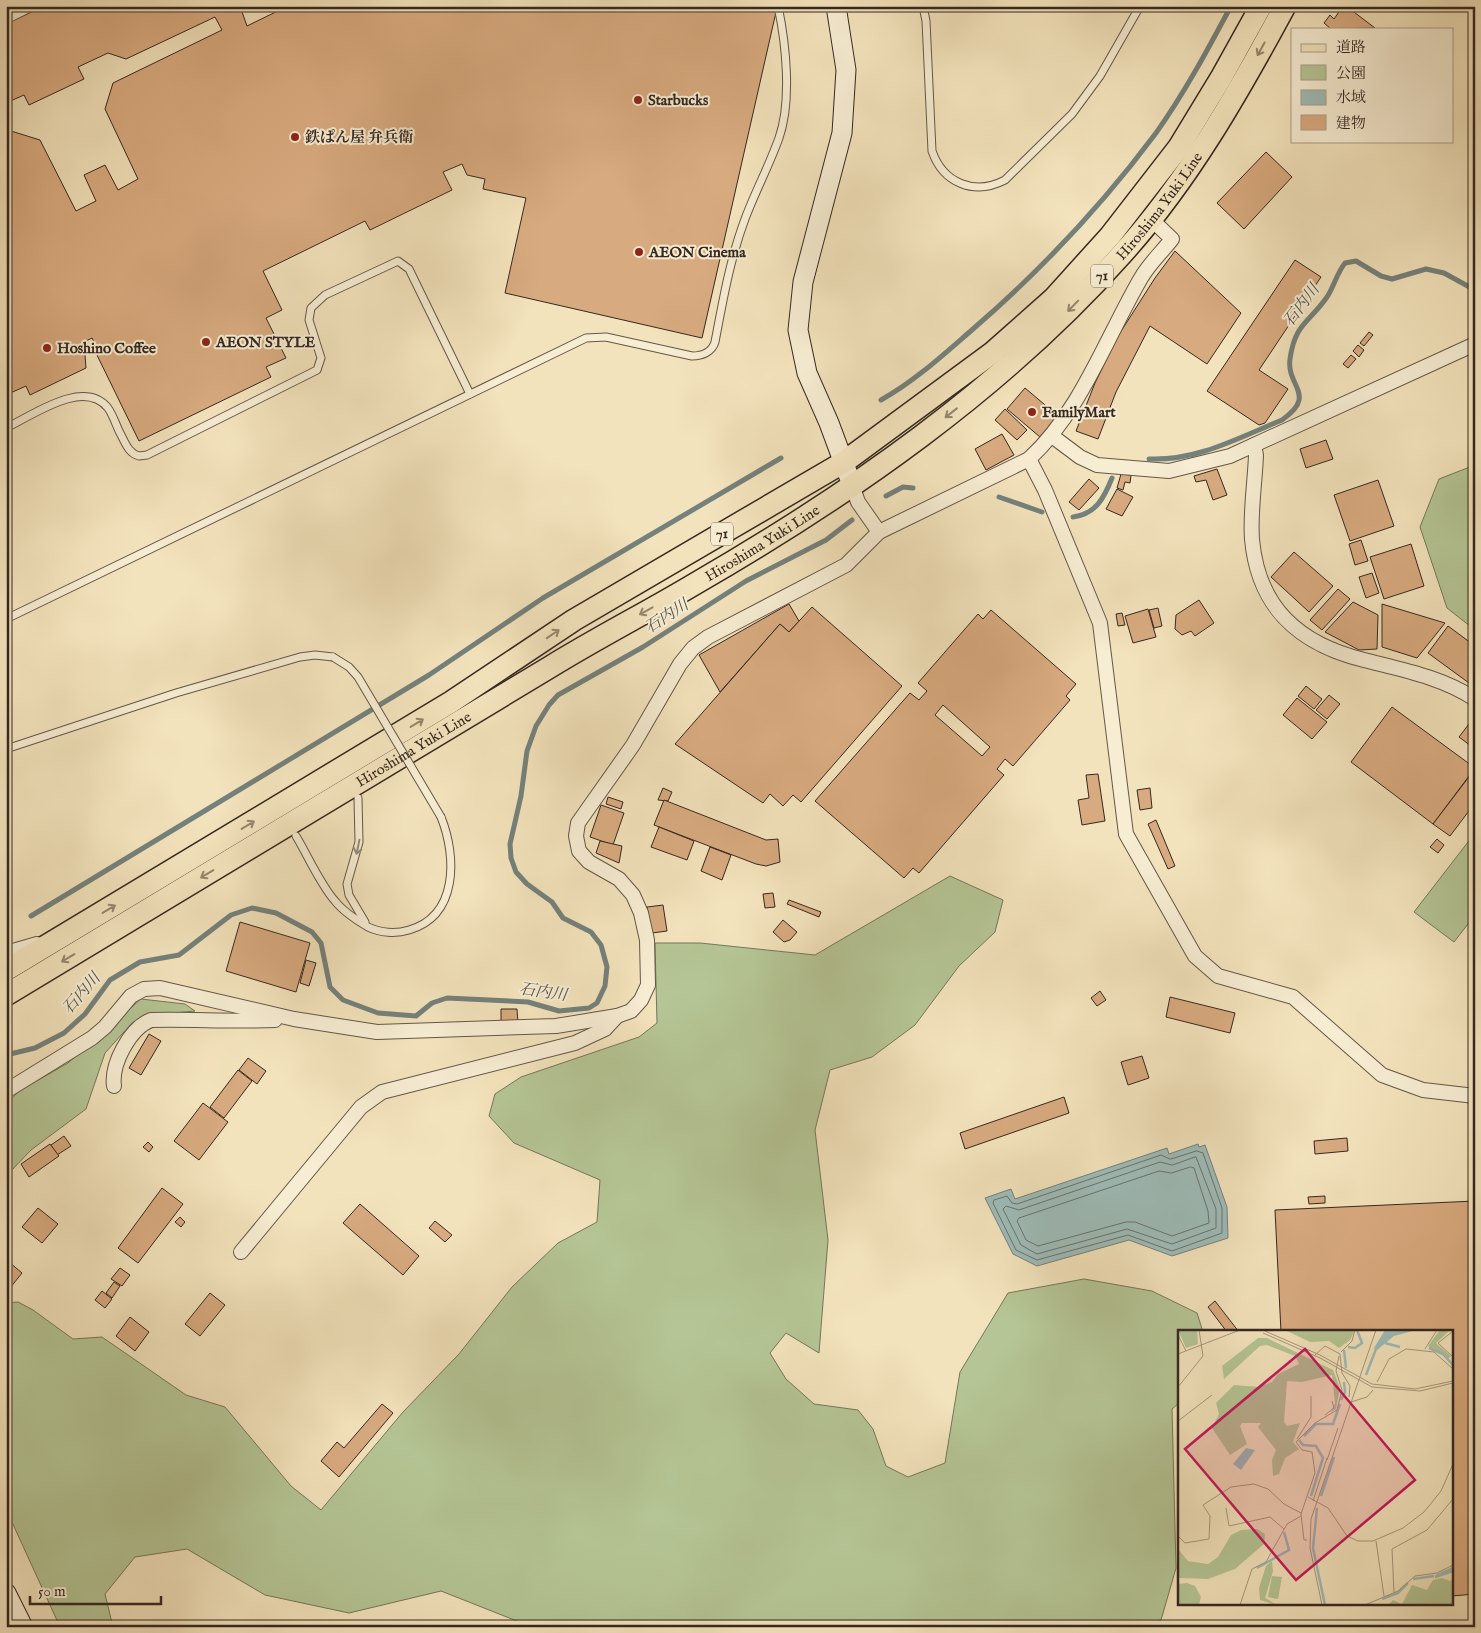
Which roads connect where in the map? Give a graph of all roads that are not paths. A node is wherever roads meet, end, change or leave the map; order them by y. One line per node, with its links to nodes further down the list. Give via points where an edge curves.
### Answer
1 (34, 6): 8 (lane)
2 (778, 6): 11 (lane, via 785,40 786,76 780,136 745,219 729,270 714,347 706,353 692,356 606,337 592,337)
3 (836, 6): 16 (street, via 846,70 844,119 833,174 803,282 798,330 807,373)
4 (923, 6): 5 (lane, via 932,151 949,177 962,185 977,188 994,186 1005,180 1072,114 1100,76)
5 (1140, 6)
6 (1261, 6): 16 (main road, Hiroshima Yuki Line / 71, via 1179,148 1110,236 1054,298 992,353)
7 (1285, 6): 9 (main road, Hiroshima Yuki Line / 71, one-way to 9, via 1218,123)
8 (6, 20)
9 (1151, 219): 13 (street, via 1172,239 1142,276); 17 (main road, Hiroshima Yuki Line / 71, one-way to 17, via 1093,286 1015,362)
10 (1475, 344): 14 (street)
11 (470, 394): 12 (lane, via 409,269 398,261 325,295 311,308 309,320 322,358 317,370 147,455 130,452 108,409 88,396 70,397); 19 (lane)
12 (6, 428)
13 (1052, 436): 14 (street, via 1088,462 1140,470 1179,469 1230,456); 15 (street)
14 (1254, 445): 21 (street, via 1252,538 1266,596 1281,615 1300,632 1325,646 1356,658 1434,678)
15 (1029, 459): 18 (street); 35 (street, via 1100,623 1126,834 1195,956 1218,976 1293,998 1382,1075 1423,1090)
16 (844, 462): 17 (street); 27 (main road, Hiroshima Yuki Line / 71, one-way to 16, via 451,702 574,620)
17 (852, 485): 18 (street, via 858,502); 20 (main road, Hiroshima Yuki Line / 71, one-way to 20, via 694,585)
18 (879, 532): 31 (street, via 846,565 708,637 693,648 632,745 586,808 578,823 579,850 589,862 619,879 633,895 647,940 649,967 644,993 631,1011)
19 (6, 619)
20 (533, 677): 23 (main road, via 470,731); 25 (main road, Hiroshima Yuki Line / 71)
21 (1475, 699)
22 (6, 749): 26 (lane, bridge, via 185,690 300,658 315,655 333,657 358,677 441,817 451,868 450,887 444,902 426,923 410,930 387,932)
23 (358, 798): 24 (main road); 26 (lane, one-way to 26, via 360,842 347,884 349,895)
24 (296, 836): 25 (main road, via 279,846); 26 (lane, via 335,902)
25 (241, 854): 30 (main road, Hiroshima Yuki Line / 71, one-way to 30)
26 (368, 927)
27 (67, 934): 28 (street); 29 (main road, Hiroshima Yuki Line / 71)
28 (6, 954)
29 (6, 970)
30 (6, 995)
31 (617, 1016): 32 (street, via 556,1026 377,1032); 36 (street, via 605,1029 575,1043 373,1096)
32 (294, 1019): 33 (street, via 226,1022 204,1018 151,1020 130,1037 115,1067); 34 (street, via 160,988 144,989 131,996 92,1038)
33 (114, 1086)
34 (6, 1091)
35 (1475, 1096)
36 (241, 1252)
37 (6, 1593): 38 (street)
38 (23, 1627)

